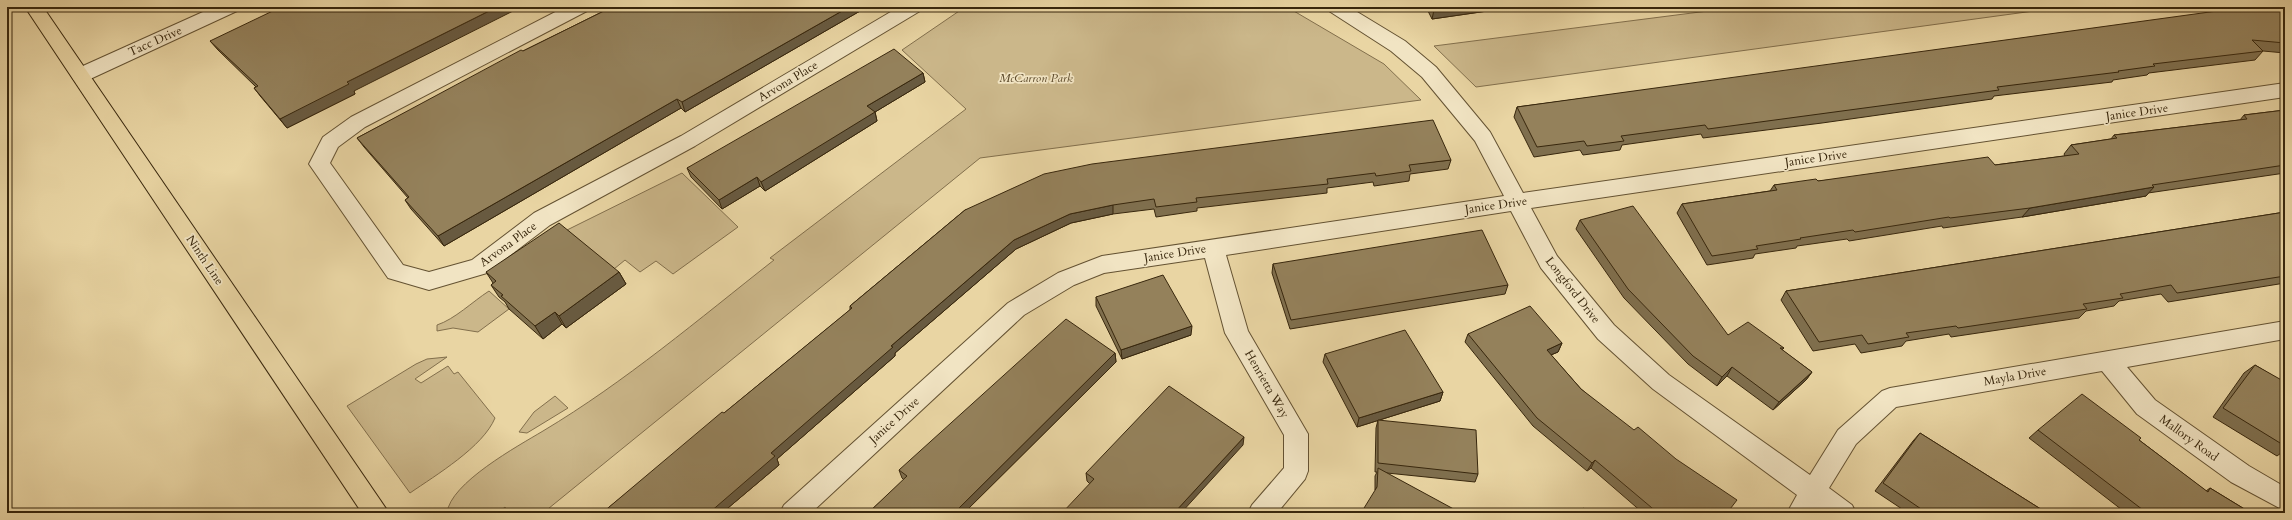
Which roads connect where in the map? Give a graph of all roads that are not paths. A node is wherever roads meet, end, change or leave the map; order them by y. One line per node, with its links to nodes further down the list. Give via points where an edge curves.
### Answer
1 (34, 7): 6 (main road, Ninth Line)
2 (230, 7): 6 (street, Tacc Drive)
3 (580, 7): 4 (street, Arvona Place, via 358,122 330,142 319,164 396,272 429,281 478,267 542,219 688,141)
4 (913, 7)
5 (1336, 7): 8 (street, Longford Drive, via 1398,46 1429,72 1483,137)
6 (80, 75): 14 (main road, Ninth Line)
7 (2285, 90): 8 (street, Janice Drive)
8 (1517, 202): 9 (street, Janice Drive); 13 (street, Longford Drive, via 1549,262 1606,332 1661,382)
9 (1213, 247): 15 (street, Janice Drive, via 1102,265 1066,279 1016,309); 16 (street, Henrietta Way, via 1237,333 1296,434 1296,471)
10 (2285, 330): 11 (street, Mayla Drive)
11 (2106, 360): 12 (street, Mallory Road, via 2146,407 2240,474); 13 (street, Mayla Drive, via 1890,398 1846,437)
12 (2285, 500)
13 (1806, 503): 17 (street, Longford Drive)
14 (376, 513)
15 (793, 513)
16 (1261, 513)
17 (1843, 513)

